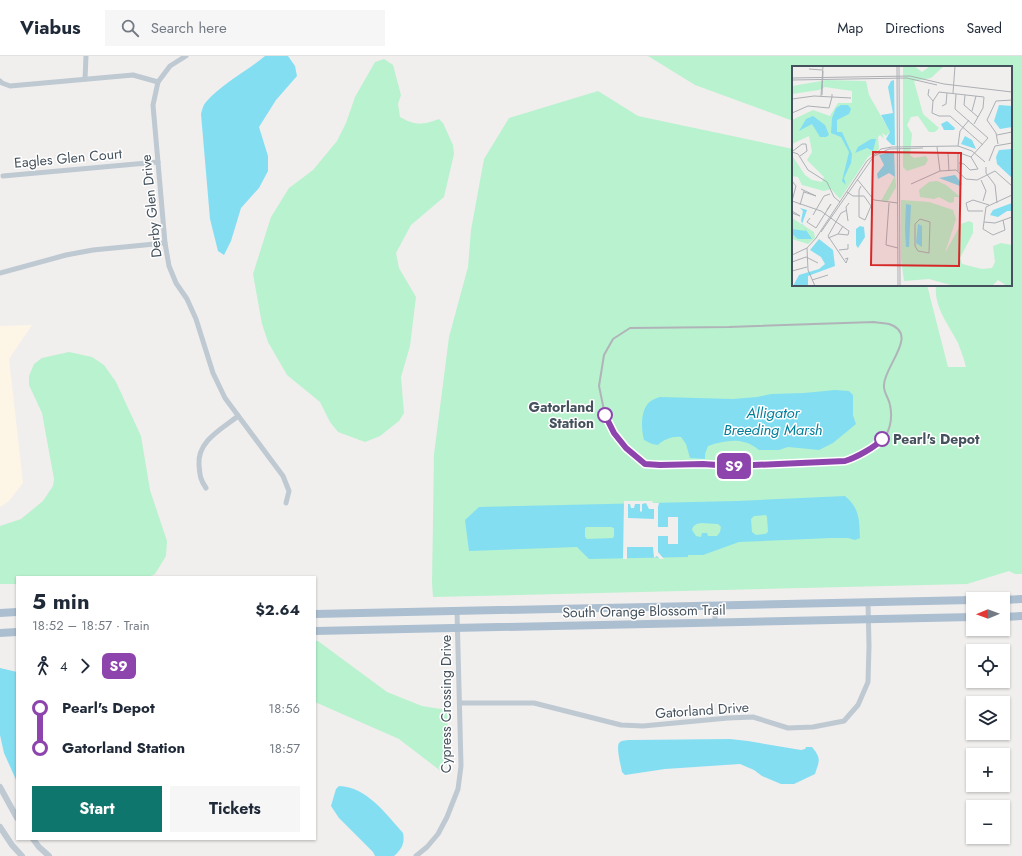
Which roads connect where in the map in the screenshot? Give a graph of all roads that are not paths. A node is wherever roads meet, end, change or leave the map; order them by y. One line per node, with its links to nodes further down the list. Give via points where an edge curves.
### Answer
1 (86, 56): 3 (street)
2 (186, 56): 5 (street, Derby Glen Drive, via 170,66)
3 (85, 79): 4 (street, via 10,86); 5 (street, via 133,75)
4 (0, 81)
5 (158, 82): 6 (street, Derby Glen Drive, via 153,105)
6 (158, 162): 7 (street, Eagles Glen Court); 8 (street, Derby Glen Drive)
7 (3, 176)
8 (165, 243): 9 (street, via 86,251); 10 (street, Derby Glen Drive, via 169,266 196,319 213,373 225,398)
9 (0, 273)
10 (238, 416): 11 (street, via 209,438 199,453 200,478); 12 (street, Derby Glen Drive, via 284,476 289,491)
11 (206, 488)
12 (286, 502)
13 (1022, 599): 15 (main road)
14 (966, 600): 16 (main road, South Orange Blossom Trail)
15 (1010, 600)
16 (868, 602): 17 (main road, South Orange Blossom Trail); 25 (street, Gatorland Drive)
17 (715, 606): 18 (main road, South Orange Blossom Trail); 26 (street)
18 (457, 611): 21 (main road, South Orange Blossom Trail); 27 (street, Cypress Crossing Drive)
19 (16, 612): 20 (main road)
20 (0, 613)
21 (316, 614)
22 (1022, 616): 24 (main road)
23 (966, 617): 25 (main road, South Orange Blossom Trail)
24 (1010, 617)
25 (868, 620): 26 (main road, South Orange Blossom Trail); 31 (street, Gatorland Drive, via 868,682 858,705 844,721 837,723 788,728 753,718 728,718 643,726 621,725 534,703)
26 (715, 623): 27 (main road, South Orange Blossom Trail)
27 (458, 628): 28 (main road, South Orange Blossom Trail); 31 (street, Cypress Crossing Drive)
28 (316, 631)
29 (0, 632): 30 (main road)
30 (16, 632)
31 (460, 703): 38 (street, Cypress Crossing Drive, via 461,766 458,789 438,834)
32 (0, 787): 33 (street)
33 (16, 816)
34 (0, 827): 36 (street)
35 (34, 840): 37 (street)
36 (22, 856)
37 (49, 856)
38 (416, 856)

